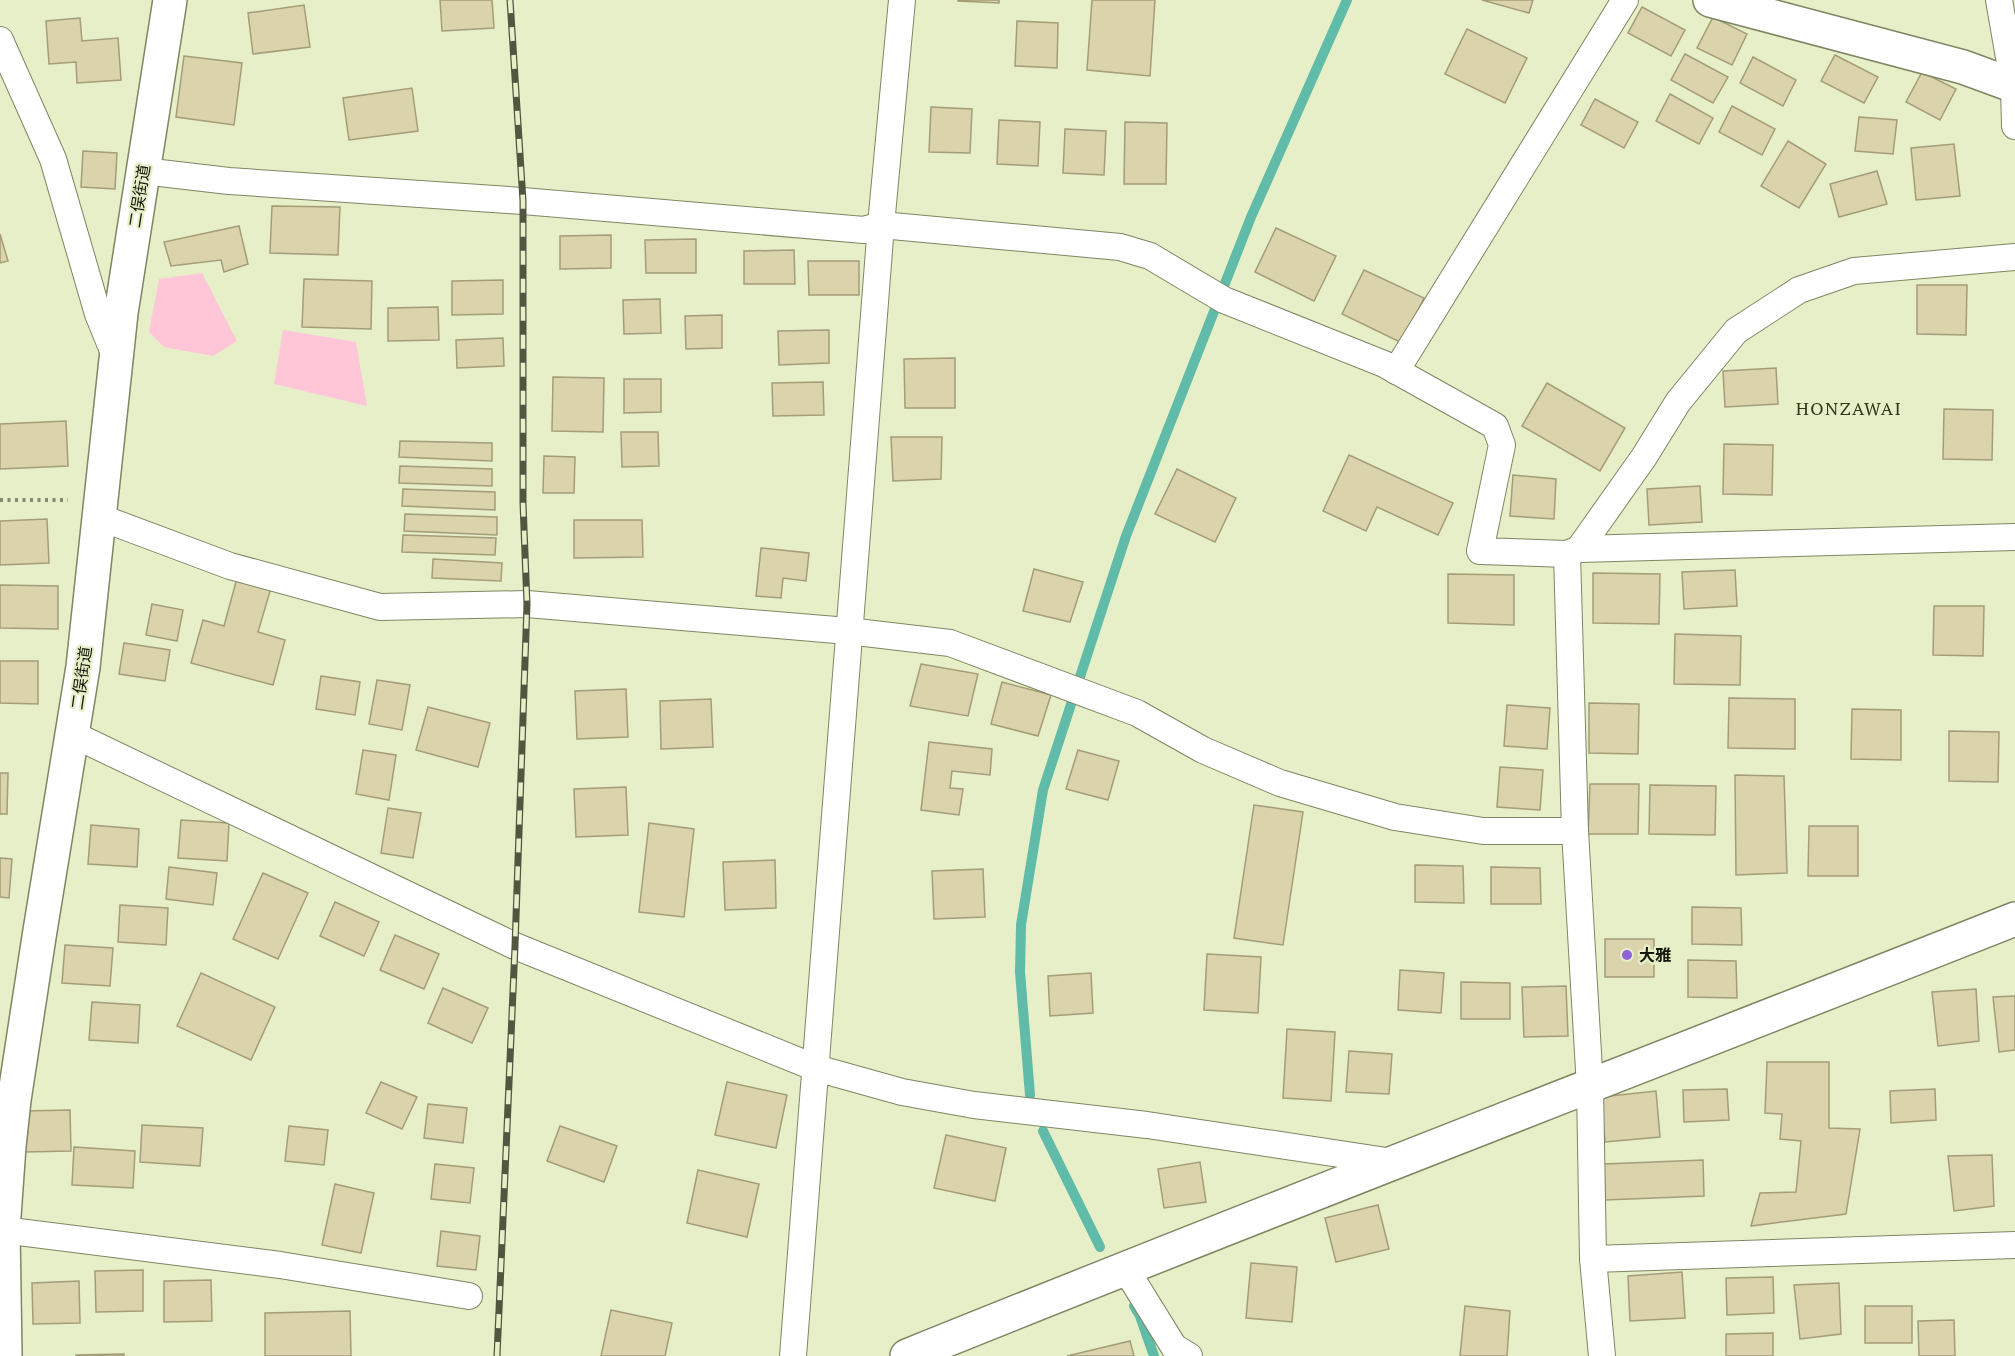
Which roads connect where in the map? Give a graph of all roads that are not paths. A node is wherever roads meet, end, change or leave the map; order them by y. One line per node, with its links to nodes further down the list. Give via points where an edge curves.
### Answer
1 (170, 0): 9 (street, 二俣街道)
2 (902, 0): 10 (street)
3 (1625, 0): 13 (street)
4 (1710, 0): 7 (street, via 1964,67)
5 (1999, 0): 7 (street)
6 (0, 40): 12 (street, via 53,159 98,314)
7 (2014, 86): 8 (street)
8 (2015, 126)
9 (143, 171): 10 (street, via 228,181 864,230); 12 (street, 二俣街道)
10 (881, 225): 13 (street, via 1120,247 1150,256 1217,296); 17 (street)
11 (2015, 257): 16 (street, via 1854,271 1799,290 1736,331 1678,402 1644,457)
12 (116, 358): 14 (street, 二俣街道)
13 (1396, 371): 16 (street, via 1495,426 1502,445 1480,551)
14 (100, 507): 17 (street, via 230,566 380,607 527,604); 18 (street, 二俣街道)
15 (2015, 537): 16 (street)
16 (1573, 552): 19 (street)
17 (848, 631): 19 (street, via 950,643 1137,713 1203,750 1280,783 1395,817 1483,831); 21 (street)
18 (72, 734): 21 (street, via 515,946); 23 (street, 二俣街道)
19 (1575, 831): 22 (street)
20 (2015, 919): 22 (street)
21 (816, 1068): 24 (street, via 902,1092 974,1105 1147,1125); 31 (street)
22 (1590, 1087): 24 (street); 27 (street)
23 (7, 1102): 25 (street, 二俣街道, via 9,1146)
24 (1393, 1162): 28 (street)
25 (3, 1230): 29 (street, via 280,1265); 30 (street, 二俣街道)
26 (2015, 1245): 27 (street)
27 (1593, 1259): 34 (street)
28 (1125, 1268): 32 (street); 33 (street, via 1174,1347)
29 (469, 1296)
30 (5, 1356)
31 (793, 1356)
32 (906, 1356)
33 (1189, 1356)
34 (1602, 1356)

